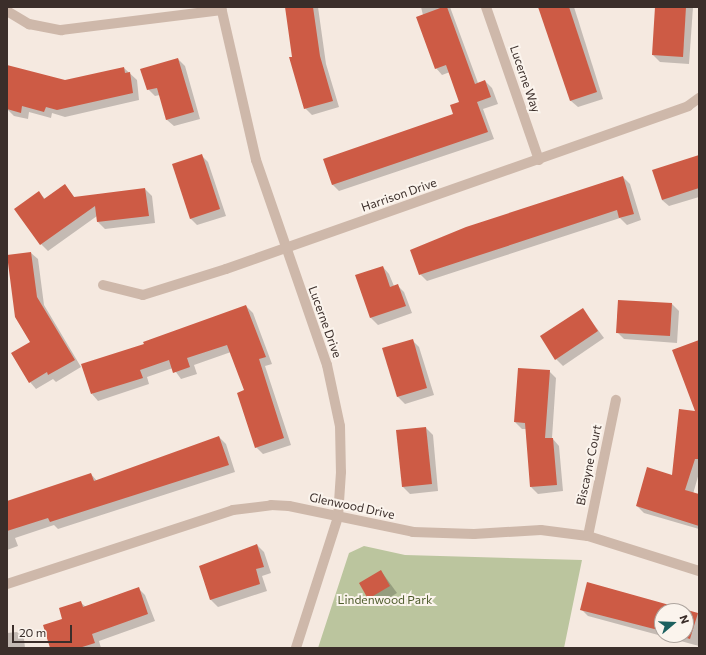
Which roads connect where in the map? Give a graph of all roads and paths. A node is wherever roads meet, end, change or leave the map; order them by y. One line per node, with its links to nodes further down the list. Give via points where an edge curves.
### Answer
1 (486, 7): 5 (street, Lucerne Way)
2 (222, 9): 3 (street, via 61,30 29,24); 6 (street, Lucerne Drive, via 256,160)
3 (7, 11)
4 (699, 98): 5 (street, Harrison Drive, via 688,106)
5 (539, 160): 6 (street, Harrison Drive)
6 (284, 248): 7 (street, Harrison Drive, via 142,295); 9 (street, Lucerne Drive, via 326,366 340,426 341,472)
7 (103, 285)
8 (616, 400): 10 (street, Biscayne Court)
9 (338, 517): 10 (street, Glenwood Drive, via 413,532 474,534 542,530); 12 (street, Glenwood Drive, via 289,506 270,505 233,510); 13 (street, Lucerne Drive)
10 (588, 536): 11 (street, Glenwood Drive)
11 (699, 571)
12 (7, 584)
13 (296, 648)

